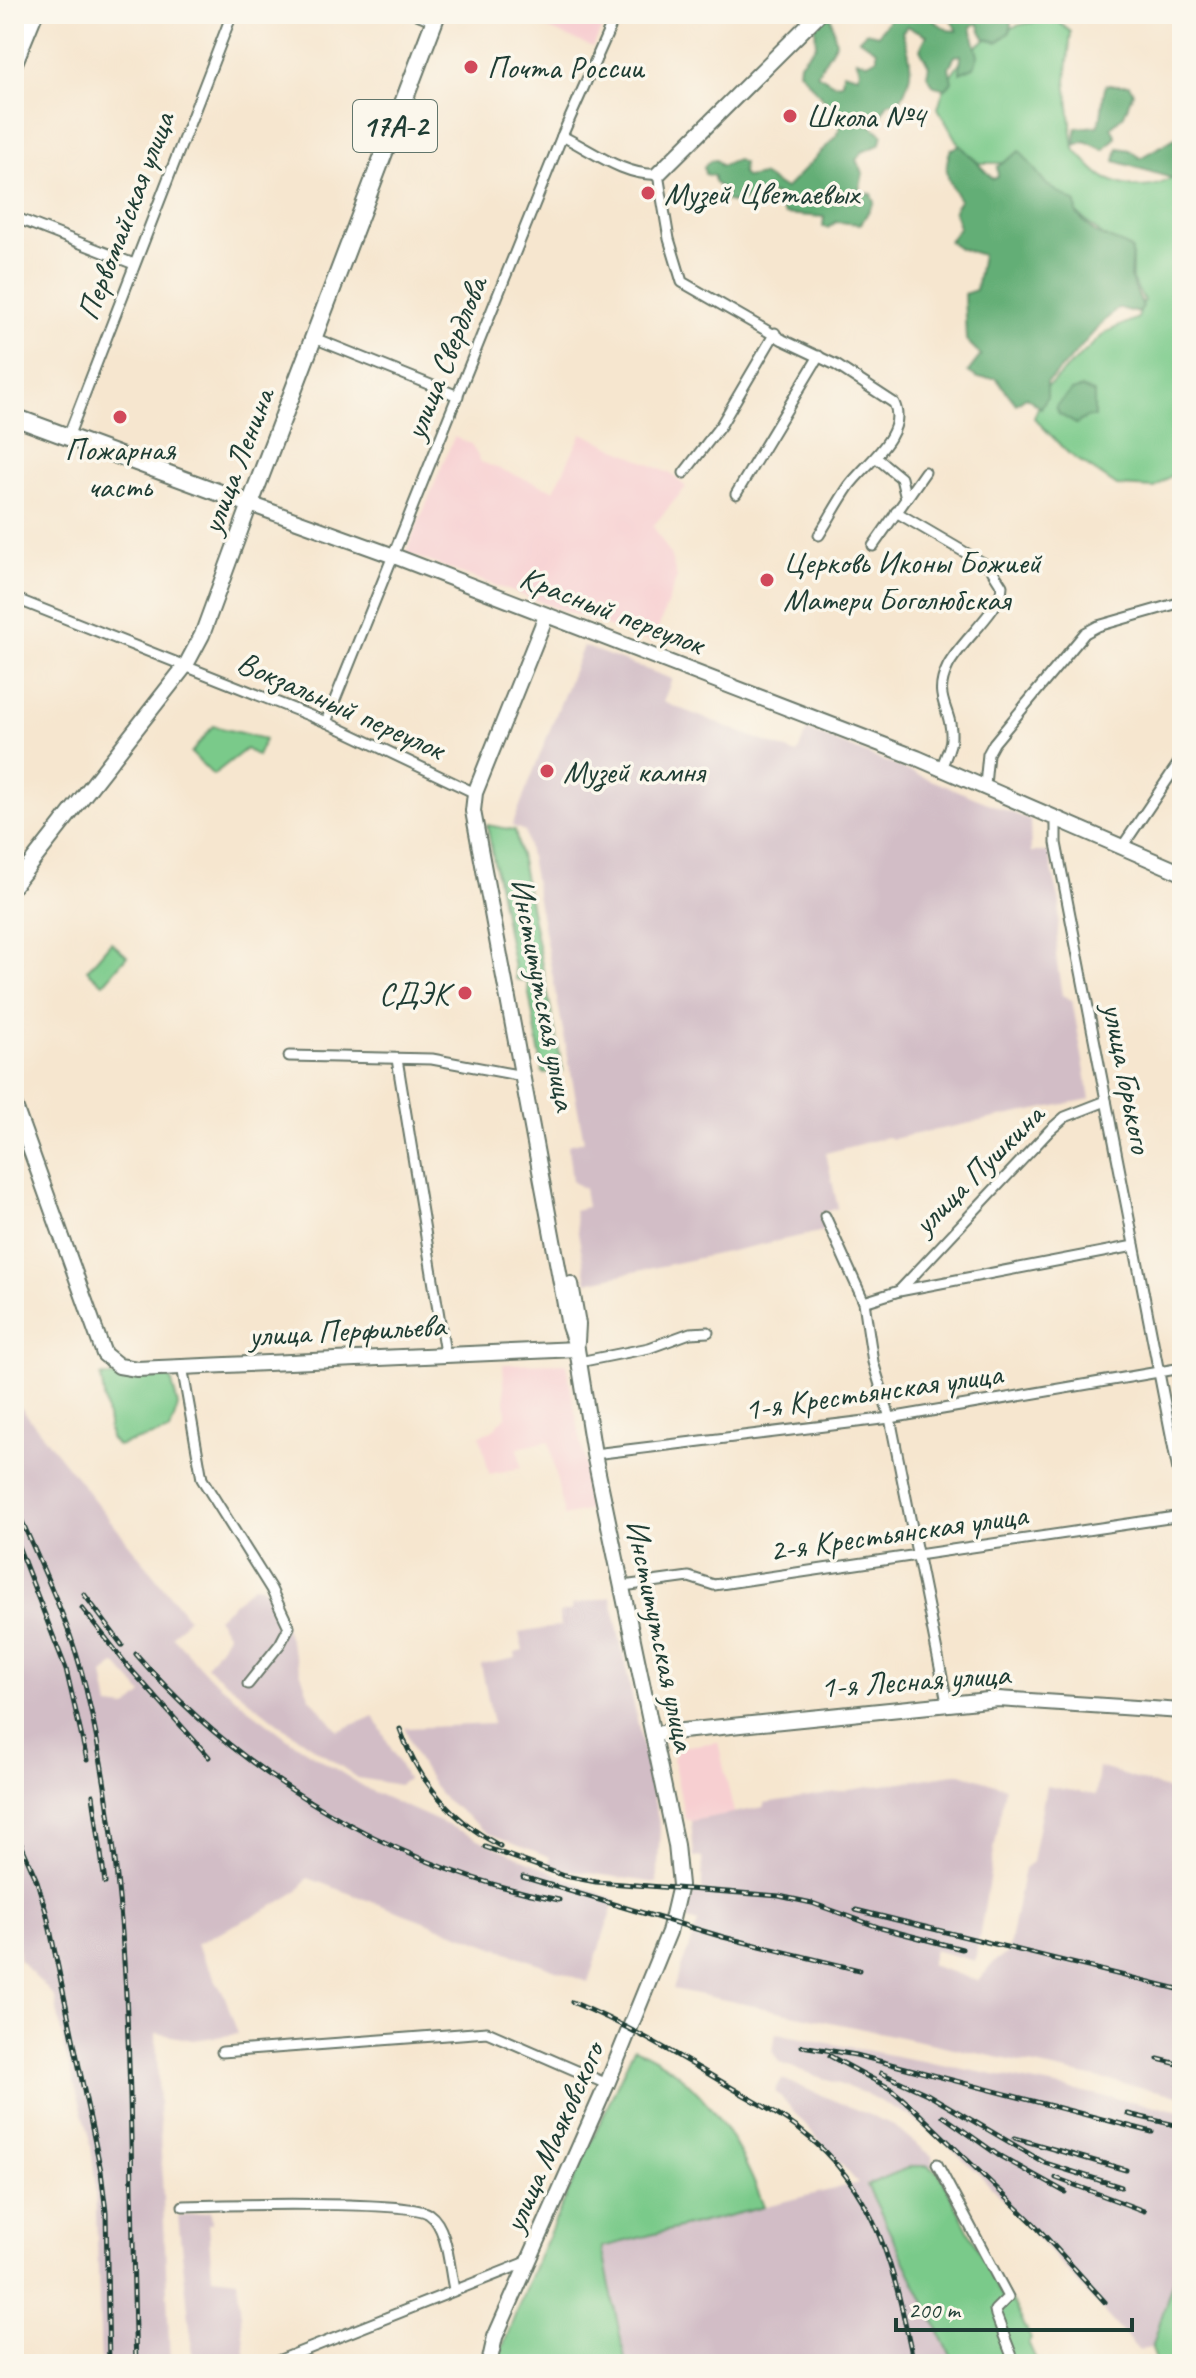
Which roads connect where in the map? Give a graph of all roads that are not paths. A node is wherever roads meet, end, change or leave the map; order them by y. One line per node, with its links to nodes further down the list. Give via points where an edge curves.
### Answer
1 (232, 14): 12 (street, Первомайская улица)
2 (417, 14): 5 (street)
3 (616, 14): 9 (street, улица Свердлова)
4 (819, 14): 10 (main road)
5 (436, 18): 14 (main road, улица Ленина / 17А-2)
6 (14, 19): 7 (main road)
7 (32, 20): 8 (main road)
8 (14, 65)
9 (562, 136): 10 (street, via 628,171); 16 (street, улица Свердлова)
10 (658, 174): 13 (street, via 682,282)
11 (14, 217): 12 (street)
12 (134, 264): 18 (street, Первомайская улица)
13 (775, 333): 15 (street); 21 (street, via 721,425)
14 (314, 338): 16 (street); 24 (main road, улица Ленина / 17А-2)
15 (819, 356): 19 (street, via 894,403 898,421); 22 (street)
16 (458, 396): 28 (street, улица Свердлова)
17 (14, 417): 18 (main road, Красный переулок)
18 (68, 437): 24 (main road, Красный переулок)
19 (878, 459): 23 (street, via 901,478); 26 (street, via 851,483)
20 (925, 472): 23 (street)
21 (684, 473)
22 (736, 494)
23 (906, 499): 25 (street)
24 (250, 504): 28 (main road, Красный переулок); 32 (main road, улица Ленина)
25 (896, 512): 27 (street); 35 (street, via 990,567 1002,586 996,606 959,647 940,684 951,738)
26 (819, 535)
27 (873, 546)
28 (394, 556): 31 (main road, Красный переулок); 33 (street, улица Свердлова)
29 (14, 598): 32 (street, Вокзальный переулок)
30 (1182, 602): 36 (street, via 1085,633 994,743)
31 (546, 616): 35 (main road, Красный переулок); 37 (main road, Институтская улица)
32 (186, 665): 33 (street, Вокзальный переулок); 41 (main road, улица Ленина)
33 (326, 722): 37 (street, Вокзальный переулок)
34 (1182, 758): 39 (street)
35 (942, 767): 36 (main road, Красный переулок)
36 (985, 785): 38 (main road, Красный переулок)
37 (475, 793): 44 (main road, Институтская улица, via 473,811)
38 (1056, 816): 39 (main road, Красный переулок); 45 (street, улица Горького, via 1056,843)
39 (1122, 847): 40 (main road, Красный переулок)
40 (1182, 873)
41 (14, 885)
42 (289, 1056): 43 (street)
43 (397, 1059): 44 (street, via 432,1059); 53 (street)
44 (527, 1076): 54 (main road, Институтская улица)
45 (1106, 1101): 49 (street, улица Горького); 50 (street, улица Пушкина, via 1065,1117 1050,1130)
46 (14, 1104): 47 (main road)
47 (20, 1141): 55 (main road, улица Перфильева, via 104,1354 119,1366 137,1369)
48 (825, 1216): 51 (street)
49 (1134, 1246): 50 (street); 57 (street, улица Горького)
50 (899, 1291): 51 (street)
51 (864, 1302): 58 (street, via 873,1362)
52 (708, 1332): 54 (street, via 649,1348)
53 (445, 1353): 54 (main road, улица Перфильева); 55 (main road, улица Перфильева)
54 (578, 1356): 59 (main road, Институтская улица)
55 (182, 1366): 64 (street, via 202,1479 289,1627)
56 (1182, 1368): 57 (street, 1-я Крестьянская улица)
57 (1158, 1373): 58 (street, 1-я Крестьянская улица); 60 (street, улица Горького)
58 (890, 1418): 59 (street, 1-я Крестьянская улица); 62 (street)
59 (594, 1454): 63 (main road, Институтская улица)
60 (1182, 1491)
61 (1182, 1516): 62 (street, 2-я Крестьянская улица)
62 (919, 1558): 63 (street, 2-я Крестьянская улица, via 714,1585 689,1577); 65 (street)
63 (623, 1586): 67 (main road, Институтская улица)
64 (248, 1684)
65 (947, 1702): 66 (main road, 1-я Лесная улица, via 1043,1700); 67 (main road, 1-я Лесная улица)
66 (1182, 1711)
67 (653, 1734): 68 (main road, Институтская улица, via 680,1885)
68 (669, 1932): 70 (main road, улица Маяковского)
69 (222, 2052): 70 (street, via 487,2032)
70 (607, 2084): 73 (main road, улица Маяковского)
71 (937, 2164): 77 (street, via 1008,2297 995,2310)
72 (183, 2206): 74 (street, via 422,2210 435,2219)
73 (528, 2262): 74 (street); 76 (main road, улица Маяковского, via 495,2337)
74 (454, 2289): 75 (street)
75 (270, 2364)
76 (489, 2364)
77 (1015, 2364)

